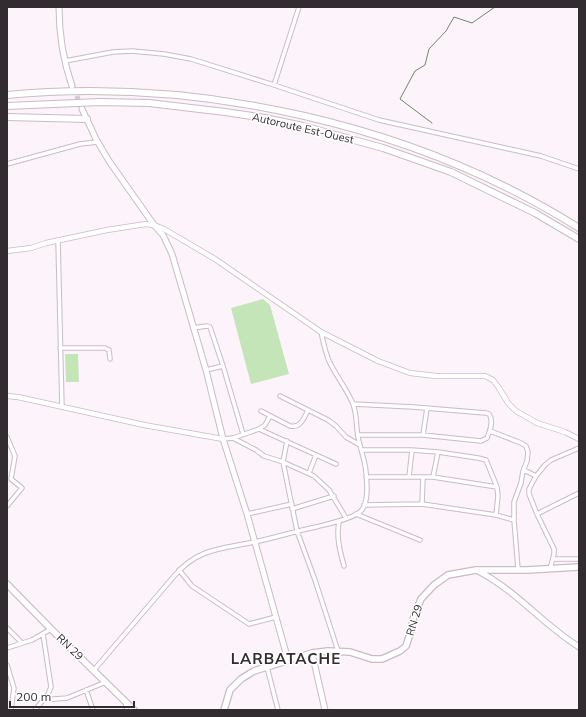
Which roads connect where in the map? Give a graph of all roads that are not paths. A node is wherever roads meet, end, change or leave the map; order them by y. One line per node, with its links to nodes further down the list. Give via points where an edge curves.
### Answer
1 (59, 7): 3 (main road)
2 (299, 7): 4 (street)
3 (65, 61): 4 (street, via 113,52 148,52 203,62); 5 (main road)
4 (274, 85): 13 (street, via 379,120 541,156)
5 (72, 86)
6 (7, 95): 15 (highway, Autoroute Est-Ouest, via 78,91 148,93 224,101 314,118 391,140 462,168 529,198)
7 (7, 106): 16 (highway, Autoroute Est-Ouest, via 100,102 149,104 225,112 303,126 383,148 451,172 535,213)
8 (82, 109): 10 (main road)
9 (7, 117): 10 (highway)
10 (86, 119): 11 (main road)
11 (98, 142): 12 (street, via 80,144); 14 (main road)
12 (7, 164)
13 (579, 169)
14 (154, 225): 17 (street, via 146,224); 19 (main road, via 163,235 172,254); 20 (street, via 215,259)
15 (579, 228)
16 (579, 239)
17 (58, 241): 18 (street); 21 (street)
18 (7, 251)
19 (193, 328): 23 (street, via 210,327); 24 (main road)
20 (321, 332): 27 (street, via 329,361); 41 (street, via 378,361 410,372 436,376 485,376 493,380 516,411)
21 (60, 348): 22 (street, via 106,348); 28 (street)
22 (110, 359)
23 (223, 366): 24 (street); 35 (street)
24 (206, 370): 40 (main road)
25 (7, 396): 28 (street)
26 (280, 396): 30 (street)
27 (353, 404): 29 (street); 36 (street)
28 (62, 407): 40 (street)
29 (427, 408): 34 (street, via 489,414); 37 (street)
30 (308, 410): 32 (street, via 302,422 295,427); 43 (street, via 332,423)
31 (261, 411): 32 (street)
32 (270, 416): 33 (street)
33 (259, 429): 35 (street); 42 (street)
34 (490, 432): 37 (street, via 482,441); 51 (street, via 526,446 528,452)
35 (243, 434): 39 (street)
36 (358, 435): 37 (street); 43 (street)
37 (423, 435)
38 (7, 437): 63 (street, via 15,456 11,479 22,488)
39 (233, 438): 40 (street); 49 (street, via 264,456)
40 (223, 439): 66 (main road)
41 (579, 439)
42 (287, 441): 48 (street); 49 (street)
43 (360, 445): 45 (street)
44 (579, 448): 53 (street, via 551,460)
45 (362, 450): 46 (street); 54 (street)
46 (412, 450): 47 (street); 55 (street)
47 (438, 452): 57 (street); 58 (street, via 486,460)
48 (316, 455): 50 (street); 52 (street)
49 (283, 462): 52 (street); 61 (street)
50 (336, 464)
51 (524, 470): 53 (street); 71 (street, via 514,502)
52 (309, 473): 60 (street, via 322,482)
53 (536, 476): 68 (street, via 529,492)
54 (366, 477): 55 (street); 64 (street)
55 (408, 477): 56 (street)
56 (423, 477): 57 (street); 62 (street)
57 (434, 477): 58 (street)
58 (497, 487): 69 (street)
59 (579, 493): 68 (street)
60 (334, 496): 65 (street); 70 (street)
61 (292, 504): 65 (street); 66 (street)
62 (422, 504): 64 (street); 69 (street)
63 (7, 506)
64 (364, 506): 67 (street)
65 (292, 509): 73 (street)
66 (247, 514): 75 (main road)
67 (356, 514): 70 (street); 74 (street)
68 (537, 514): 76 (street, via 554,549)
69 (496, 516): 71 (street)
70 (346, 518): 72 (street)
71 (514, 520): 80 (street)
72 (339, 522): 73 (street); 78 (street, via 337,532)
73 (297, 531): 75 (street); 92 (street)
74 (420, 540)
75 (255, 542): 82 (street, via 225,547 196,556); 85 (main road)
76 (553, 559): 77 (street); 81 (street)
77 (579, 559)
78 (344, 566)
79 (579, 567): 81 (main road, RN 29 / RN 29)
80 (518, 569): 81 (main road, RN 29 / RN 29); 83 (main road, RN 29 / RN 29)
81 (550, 569)
82 (179, 570): 85 (street, via 192,586 249,624); 97 (street)
83 (476, 570): 90 (main road, via 509,591 556,631); 92 (main road, RN 29 / RN 29, via 448,575 434,585 421,599 406,646 400,651 382,659 372,659)
84 (7, 584): 87 (main road, RN 29 / RN 29)
85 (276, 617): 94 (main road)
86 (7, 628): 89 (street)
87 (51, 629): 88 (street); 97 (main road, RN 29 / RN 29)
88 (43, 634): 89 (street); 101 (street, via 51,687)
89 (22, 643): 91 (street)
90 (579, 646)
91 (7, 648)
92 (338, 651): 93 (main road, RN 29 / RN 29)
93 (312, 653): 94 (main road, RN 29 / RN 29); 109 (main road)
94 (288, 660): 96 (main road, RN 29 / RN 29)
95 (7, 666): 102 (street, via 14,688)
96 (267, 667): 107 (main road, RN 29 / RN 29, via 248,674 230,690); 108 (street)
97 (94, 670): 98 (main road, RN 29 / RN 29)
98 (106, 682): 99 (street); 100 (main road, RN 29 / RN 29)
99 (86, 690): 101 (street, via 67,698); 104 (street)
100 (124, 699): 105 (street); 106 (main road, RN 29 / RN 29)
101 (43, 700): 103 (street)
102 (12, 710)
103 (35, 710)
104 (93, 710)
105 (127, 710)
106 (134, 710)
107 (224, 710)
108 (278, 710)
109 (325, 710)

